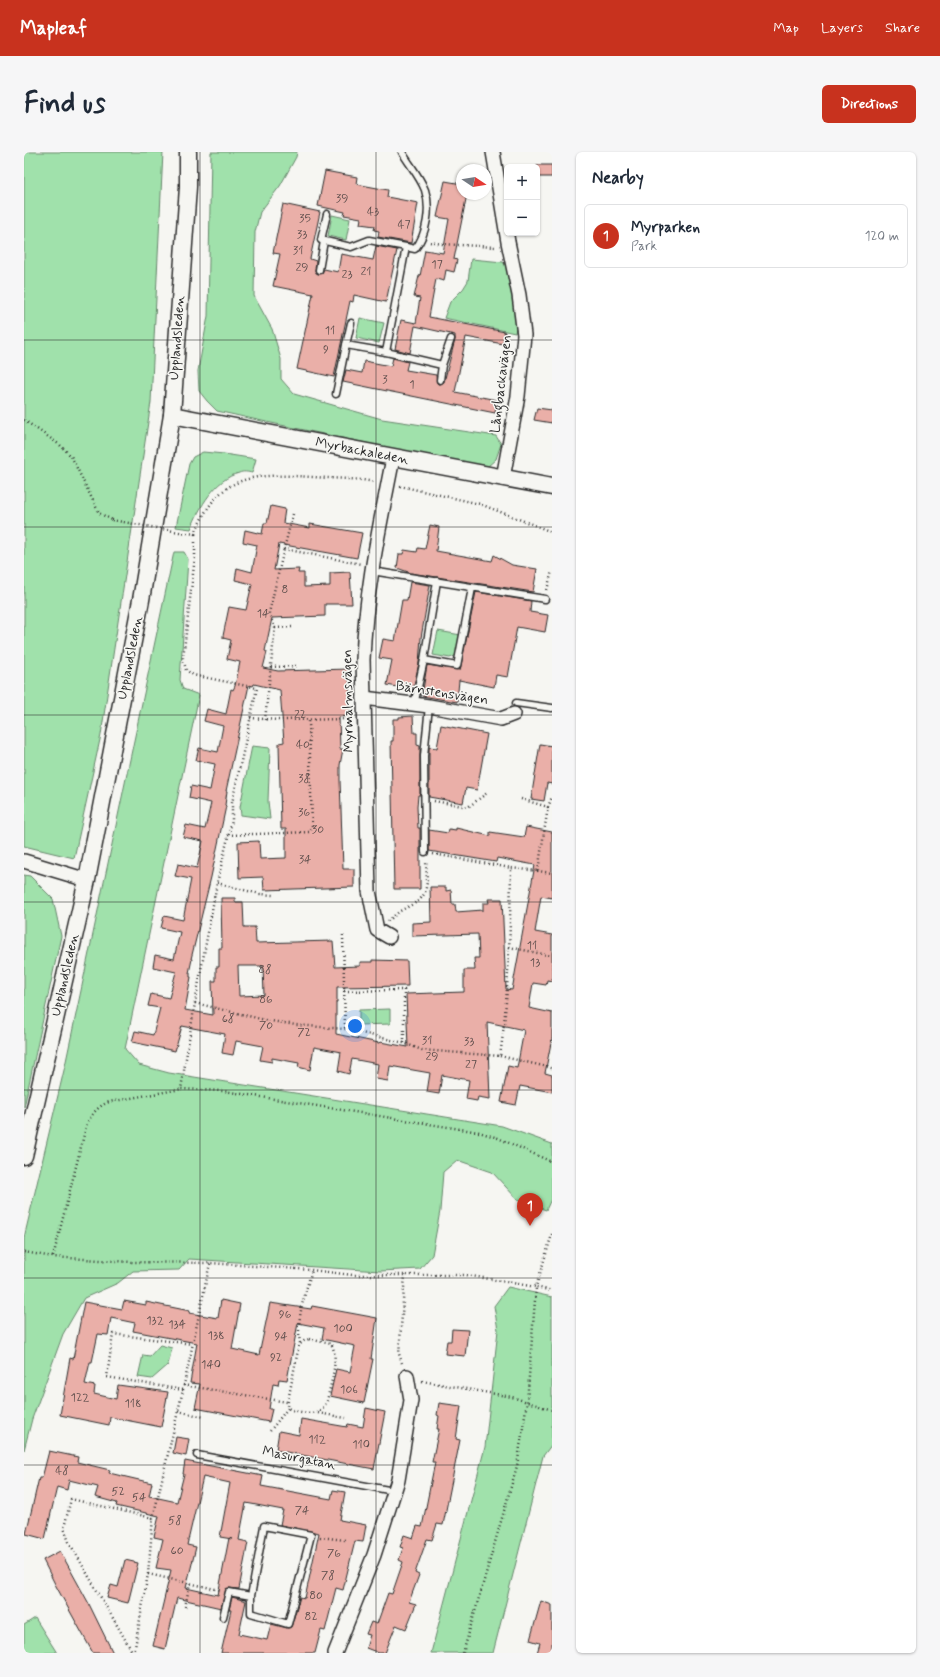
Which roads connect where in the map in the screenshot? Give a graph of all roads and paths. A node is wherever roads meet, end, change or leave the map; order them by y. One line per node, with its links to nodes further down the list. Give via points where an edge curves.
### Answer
1 (188, 152): 17 (street, Upplandsleden, via 188,188)
2 (402, 152): 5 (lane, via 424,188 427,198)
3 (493, 152): 7 (street, Långbackavägen)
4 (327, 214): 6 (lane, via 321,240)
5 (422, 240): 7 (path, via 442,244 495,247); 8 (lane, via 415,249)
6 (324, 241): 8 (lane, via 351,247 369,240); 9 (lane)
7 (508, 242): 20 (street, Långbackavägen, via 519,294 524,335 518,396)
8 (406, 247): 13 (lane)
9 (319, 270)
10 (351, 323): 12 (lane)
11 (450, 339): 14 (lane)
12 (346, 345): 13 (lane); 16 (lane)
13 (386, 352): 14 (lane)
14 (442, 365): 15 (lane)
15 (440, 380)
16 (336, 394)
17 (172, 415): 19 (street, Myrbackaleden); 56 (street, Upplandsleden, via 141,600)
18 (24, 420): 25 (path, bridge, via 60,445 70,456 99,513 112,520)
19 (393, 458): 20 (street, Myrbackaleden); 21 (street, Myrmalmsvägen)
20 (503, 478): 22 (street, Myrbackaleden)
21 (388, 484): 24 (path, via 480,504); 25 (path, via 279,475 242,479 226,487 212,502); 27 (street, Myrmalmsvägen)
22 (552, 487)
23 (293, 514): 26 (path)
24 (552, 532)
25 (195, 534): 41 (path, via 195,557 184,658 186,670 193,675 257,688)
26 (284, 549): 27 (path); 32 (path, via 269,613)
27 (372, 568): 28 (lane); 36 (street, Myrmalmsvägen, via 364,627)
28 (437, 581): 29 (lane); 33 (lane)
29 (472, 588): 30 (lane); 33 (lane, via 457,666)
30 (545, 599)
31 (292, 627): 32 (path)
32 (275, 628): 35 (path)
33 (424, 660): 37 (lane)
34 (296, 666): 35 (path)
35 (271, 667): 43 (path)
36 (364, 698): 37 (street, Bärnstensvägen); 42 (street, Myrmalmsvägen)
37 (414, 705): 38 (street, Bärnstensvägen)
38 (429, 706): 39 (street, Bärnstensvägen, via 501,719); 47 (lane, via 424,756)
39 (515, 708): 40 (lane)
40 (552, 708)
41 (250, 718): 43 (path); 50 (path)
42 (364, 719): 44 (path); 59 (street, Myrmalmsvägen, via 369,891)
43 (265, 720): 44 (path)
44 (309, 720): 50 (path, via 312,828 309,832)
45 (487, 793): 47 (path, via 468,807)
46 (552, 797): 49 (path)
47 (424, 799): 51 (lane)
48 (521, 799): 49 (path)
49 (548, 807): 54 (path)
50 (228, 835): 57 (path)
51 (425, 852): 53 (path); 59 (path, via 425,893 419,901 400,911)
52 (24, 862): 56 (street)
53 (511, 868): 54 (path); 62 (path)
54 (538, 871): 55 (path)
55 (552, 873)
56 (87, 880): 71 (street, Upplandsleden)
57 (217, 883): 58 (path); 65 (path)
58 (273, 895)
59 (376, 930): 61 (street)
60 (343, 936): 64 (path)
61 (389, 937)
62 (509, 947): 63 (path); 68 (path, via 505,1020)
63 (552, 956)
64 (344, 991): 66 (path); 67 (path, via 404,990)
65 (195, 1003): 66 (path, via 265,1020); 70 (path)
66 (345, 1029): 67 (path)
67 (404, 1043): 68 (path, via 422,1050)
68 (500, 1056): 69 (path)
69 (552, 1068)
70 (181, 1089): 72 (path, via 224,1091 479,1132); 75 (path, via 109,1102 94,1112 87,1123)
71 (24, 1156)
72 (552, 1162)
73 (552, 1234): 79 (path)
74 (24, 1252): 75 (path)
75 (53, 1257): 76 (path)
76 (210, 1263): 77 (path); 81 (path)
77 (312, 1270): 78 (path, via 352,1275); 82 (path, via 301,1308)
78 (405, 1274): 79 (path, via 466,1276); 83 (path, via 399,1354)
79 (536, 1287): 80 (path); 87 (path)
80 (552, 1291)
81 (192, 1344): 84 (path); 85 (path, via 113,1334 107,1377)
82 (300, 1344): 86 (path); 91 (path, via 309,1340 331,1344 335,1349 336,1358 327,1401 324,1408)
83 (407, 1376): 87 (path); 96 (street, via 411,1400)
84 (184, 1385): 85 (path); 86 (path)
85 (183, 1390): 90 (path)
86 (288, 1402): 88 (path)
87 (528, 1402): 89 (path); 108 (path, via 517,1466)
88 (288, 1408): 91 (path, via 312,1414); 94 (path)
89 (552, 1410)
90 (178, 1411): 92 (path); 97 (path)
91 (317, 1412): 93 (path)
92 (204, 1417)
93 (346, 1418)
94 (270, 1431)
95 (197, 1455): 96 (lane, Masurgatan)
96 (394, 1491): 107 (street, via 374,1555)
97 (153, 1518): 100 (path); 106 (path, via 71,1499 64,1528 69,1542)
98 (311, 1535): 99 (path); 103 (lane, via 264,1526); 103 (lane, via 288,1624 251,1613)
99 (345, 1540)
100 (148, 1574): 101 (path); 106 (path)
101 (190, 1583): 102 (path); 104 (path)
102 (229, 1592): 103 (lane); 105 (lane)
103 (252, 1596)
104 (185, 1607)
105 (223, 1616)
106 (134, 1653)
107 (335, 1653)
108 (463, 1653)

